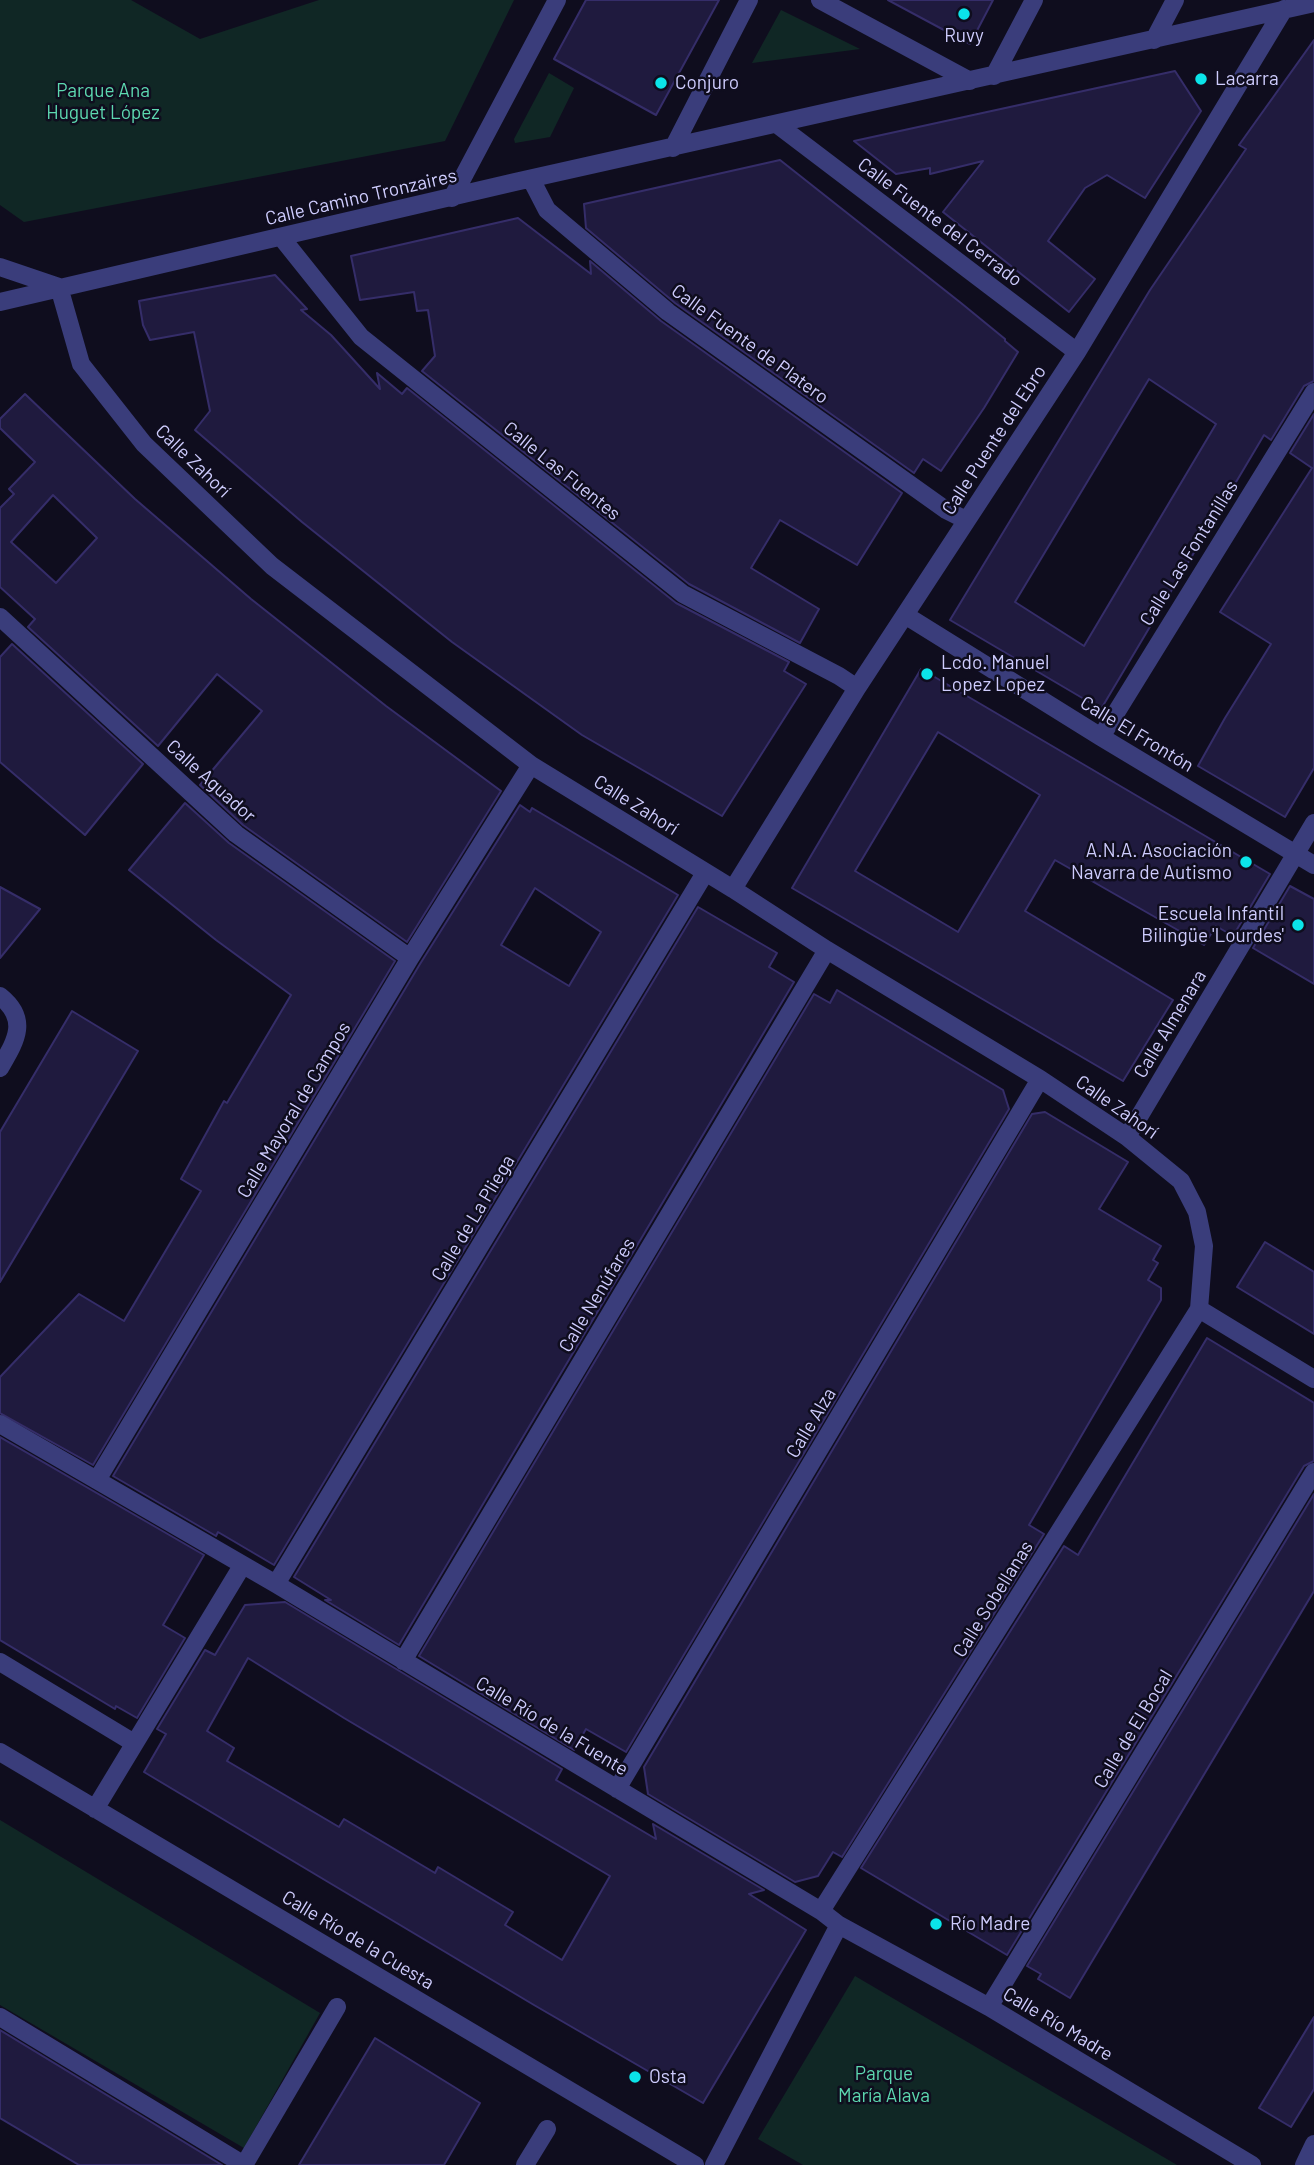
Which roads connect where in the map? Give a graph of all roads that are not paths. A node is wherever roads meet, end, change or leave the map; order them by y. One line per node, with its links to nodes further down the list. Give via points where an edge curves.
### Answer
1 (557, 0): 14 (street)
2 (749, 0): 12 (street)
3 (820, 0): 10 (street)
4 (1034, 0): 9 (street)
5 (1175, 0): 8 (street)
6 (1314, 3): 7 (street, Calle Camino Tronzaires)
7 (1284, 9): 8 (street, Calle Camino Tronzaires); 19 (street, Calle Puente del Ebro)
8 (1154, 40): 9 (street, Calle Camino Tronzaires)
9 (995, 76): 10 (street, Calle Camino Tronzaires)
10 (970, 81): 11 (street, Calle Camino Tronzaires)
11 (778, 125): 12 (street, Calle Camino Tronzaires); 19 (street, Calle Fuente del Cerrado)
12 (673, 148): 13 (street, Calle Camino Tronzaires)
13 (531, 178): 14 (street, Calle Camino Tronzaires); 21 (street, Calle Fuente de Platero, via 547,210 668,312 946,510)
14 (452, 198): 15 (street, Calle Camino Tronzaires)
15 (281, 237): 17 (street, Calle Camino Tronzaires); 24 (street, Calle Las Fuentes, via 361,337 683,594)
16 (0, 267): 17 (street)
17 (59, 287): 18 (street, Calle Camino Tronzaires); 26 (street, Calle Zahorí, via 81,364 144,444 272,566)
18 (0, 302)
19 (1077, 352): 21 (street, Calle Puente del Ebro)
20 (1314, 392): 25 (street, Calle Las Fontanillas)
21 (967, 520): 22 (street, Calle Puente del Ebro)
22 (905, 615): 24 (street, Calle Puente del Ebro); 25 (street, Calle El Frontón)
23 (0, 617): 33 (street, Calle Aguador, via 236,834)
24 (857, 688): 31 (street, Calle Puente del Ebro)
25 (1101, 737): 28 (street, Calle El Frontón)
26 (531, 765): 30 (street, Calle Zahorí); 33 (street, Calle Mayoral de Campos)
27 (1314, 823): 28 (street, Calle Almenara)
28 (1295, 853): 29 (street, Calle El Frontón); 37 (street, Calle Almenara)
29 (1314, 865)
30 (705, 873): 31 (street, Calle Zahorí); 44 (street, Calle de La Pliega)
31 (733, 889): 32 (street, Calle Zahorí)
32 (827, 950): 36 (street, Calle Zahorí); 45 (street, Calle Nenúfares)
33 (410, 958): 42 (street, Calle Mayoral de Campos)
34 (0, 996): 35 (street, via 12,1007 17,1039)
35 (0, 1068)
36 (1040, 1079): 37 (street, Calle Zahorí); 49 (street, Calle Alza)
37 (1127, 1137): 38 (street, Calle Zahorí, via 1181,1181 1197,1212 1204,1246)
38 (1199, 1310): 39 (street); 51 (street, Calle Sobellanas)
39 (1314, 1379)
40 (0, 1423): 42 (street, Calle Río de la Fuente)
41 (1314, 1472): 54 (street, Calle de El Bocal)
42 (97, 1480): 43 (street, Calle Río de la Fuente)
43 (242, 1566): 44 (street, Calle Río de la Fuente); 47 (street)
44 (276, 1584): 45 (street, Calle Río de la Fuente)
45 (402, 1661): 49 (street, Calle Río de la Fuente)
46 (0, 1662): 47 (street)
47 (134, 1743): 50 (street)
48 (0, 1752): 50 (street, Calle Río de la Cuesta)
49 (617, 1789): 51 (street, Calle Río de la Fuente)
50 (95, 1809): 60 (street, Calle Río de la Cuesta)
51 (821, 1911): 52 (street, Calle Río de la Fuente)
52 (839, 1925): 54 (street, Calle Río Madre); 61 (street)
53 (337, 2007): 58 (street)
54 (989, 2007): 62 (street, Calle Río Madre)
55 (0, 2017): 58 (street)
56 (547, 2129): 59 (street)
57 (1314, 2144): 63 (street)
58 (244, 2165)
59 (525, 2165)
60 (695, 2165)
61 (714, 2165)
62 (1251, 2165)
63 (1304, 2165)

